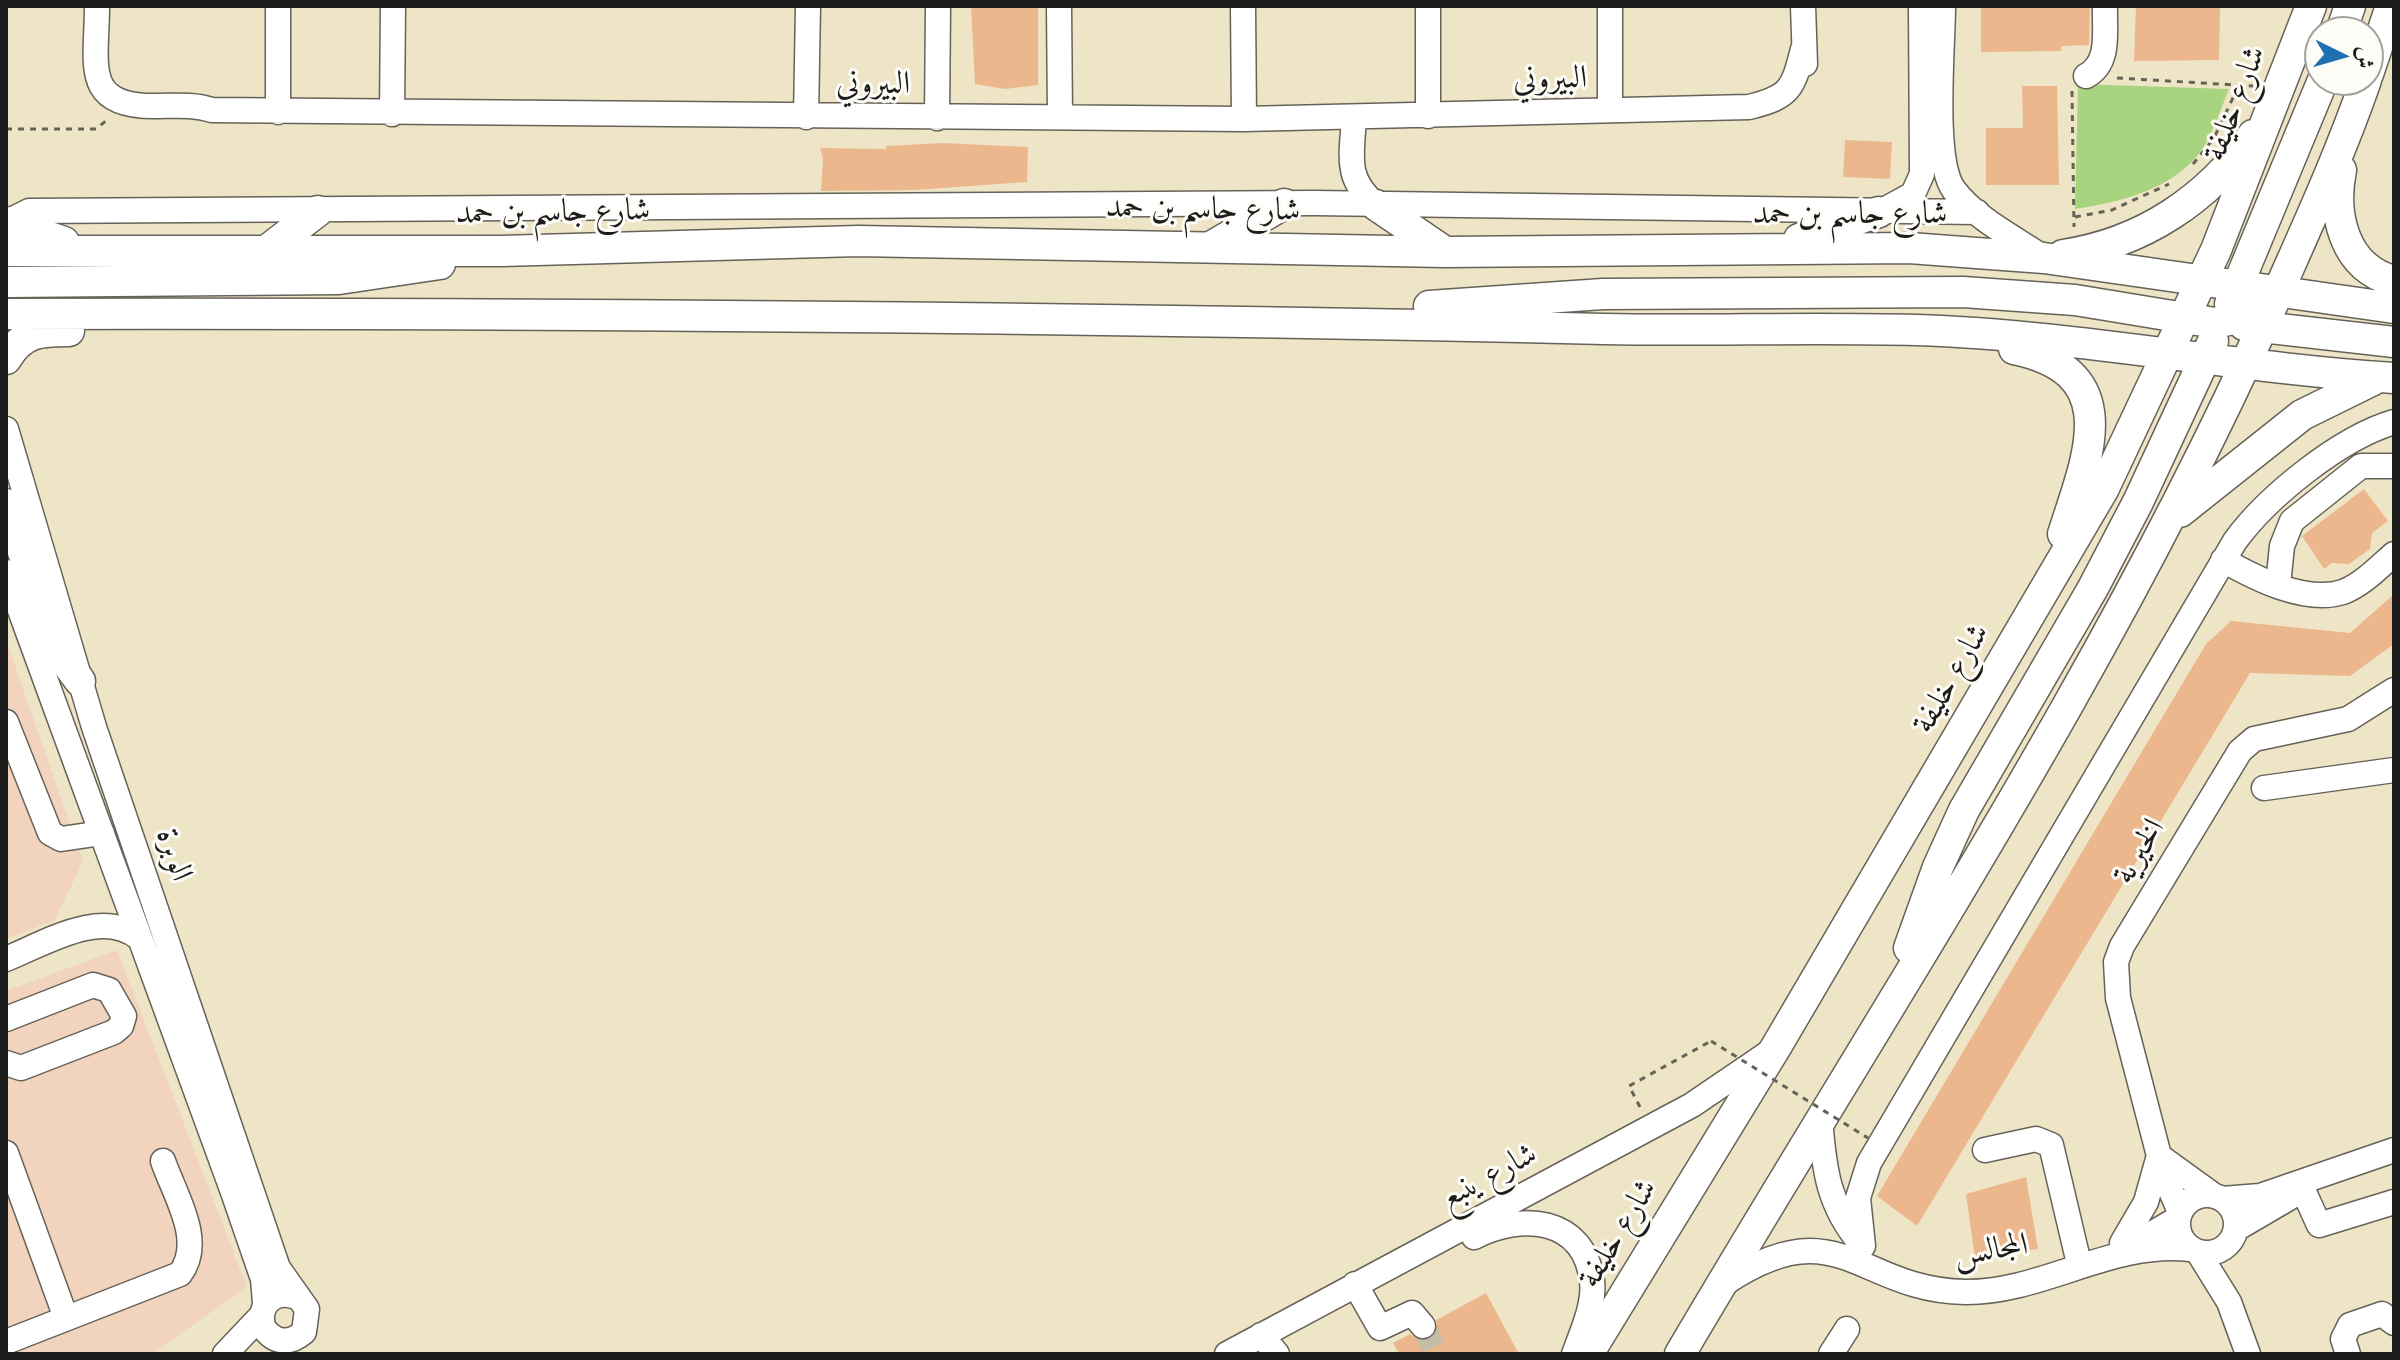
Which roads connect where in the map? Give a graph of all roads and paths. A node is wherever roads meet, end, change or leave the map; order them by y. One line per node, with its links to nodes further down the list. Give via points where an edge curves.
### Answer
1 (88, 6): 26 (street, via 90,91 99,106)
2 (97, 6): 23 (street, البيروني, via 98,73 112,99 126,105)
3 (278, 6): 25 (street)
4 (393, 6): 27 (street)
5 (808, 6): 29 (street)
6 (938, 6): 32 (street)
7 (1059, 6): 30 (street)
8 (1243, 6): 33 (street)
9 (1428, 6): 28 (street)
10 (1610, 6): 24 (street)
11 (1803, 6): 24 (street, البيروني, via 1803,49 1796,78 1785,94 1749,107)
12 (1921, 6): 42 (street, via 1922,174 1913,194)
13 (1943, 6): 43 (street, via 1942,161 1952,187)
14 (2105, 6): 18 (street, via 2103,59)
15 (2311, 6): 20 (main road, شارع خليفة)
16 (2391, 6): 17 (main road)
17 (2384, 27)
18 (2086, 76): 19 (path); 44 (path, via 2073,80 2072,89)
19 (2239, 85): 20 (path); 37 (path, via 2214,138)
20 (2278, 95): 53 (main road, via 2219,179 2201,195 2165,220); 57 (main road, شارع خليفة)
21 (2316, 96): 58 (main road)
22 (2361, 96): 35 (main road)
23 (212, 110): 25 (street, البيروني); 26 (street, البيروني)
24 (1610, 110): 28 (street, البيروني)
25 (278, 112): 27 (street, البيروني)
26 (113, 114): 34 (path, via 96,129)
27 (392, 114): 29 (street, البيروني)
28 (1428, 116): 31 (street, البيروني)
29 (806, 117): 32 (street, البيروني)
30 (1060, 117): 32 (street, البيروني); 33 (street, البيروني)
31 (1354, 117): 33 (street, البيروني); 36 (street)
32 (937, 118)
33 (1244, 119)
34 (6, 129)
35 (2348, 133): 55 (main road, via 2337,189 2344,236 2364,267); 59 (main road)
36 (1351, 164): 39 (street, via 1335,190); 40 (street, via 1354,181)
37 (2193, 165)
38 (2173, 182): 44 (path, via 2112,210)
39 (1299, 203): 40 (street, شارع جاسم بن حمد); 41 (street, شارع جاسم بن حمد); 46 (main road)
40 (1376, 205): 42 (street, شارع جاسم بن حمد); 52 (main road)
41 (318, 211): 45 (street, شارع جاسم بن حمد, via 29,211); 49 (main road)
42 (1879, 212): 43 (street, شارع جاسم بن حمد); 51 (main road, via 1819,235)
43 (1977, 212): 54 (street)
44 (2074, 217): 53 (path)
45 (6, 222): 47 (main road)
46 (1213, 246): 50 (main road, شارع جاسم بن حمد, via 858,241); 52 (main road, شارع جاسم بن حمد)
47 (87, 250): 48 (main road, شارع جاسم بن حمد); 49 (main road, شارع جاسم بن حمد)
48 (6, 251)
49 (266, 251): 50 (main road, شارع جاسم بن حمد)
50 (501, 251): 56 (main road, via 339,279)
51 (1734, 251): 52 (main road, شارع جاسم بن حمد); 54 (main road, شارع جاسم بن حمد, via 1909,248)
52 (1445, 252)
53 (2074, 253): 54 (main road)
54 (2044, 258): 57 (main road, شارع جاسم بن حمد)
55 (2394, 281)
56 (6, 282)
57 (2202, 283): 58 (main road, شارع جاسم بن حمد); 63 (main road, شارع خليفة); 67 (main road)
58 (2237, 287): 59 (main road, شارع جاسم بن حمد); 67 (main road)
59 (2278, 293): 60 (main road, شارع جاسم بن حمد); 65 (main road); 67 (main road)
60 (2394, 308)
61 (6, 314): 62 (main road)
62 (338, 314): 64 (main road); 70 (main road, via 307,329 39,331 23,337)
63 (2185, 319): 64 (main road, via 2023,295 1857,290 1551,295); 67 (main road); 69 (main road, شارع خليفة)
64 (1252, 320): 66 (main road)
65 (2263, 325): 67 (main road); 68 (main road); 71 (main road)
66 (1918, 330): 69 (main road, via 2063,339); 82 (main road, via 2057,361 2081,386 2090,415 2089,437)
67 (2218, 332): 69 (main road); 71 (main road); 94 (main road, via 2093,588 1964,810 1915,926)
68 (2394, 342)
69 (2168, 354): 82 (main road, شارع خليفة, via 2103,490)
70 (6, 359)
71 (2246, 364): 72 (main road); 77 (main road)
72 (2386, 378): 77 (main road, via 2302,415 2194,498)
73 (2393, 423): 79 (street, via 2322,461 2271,500)
74 (6, 429): 84 (street, الوبرة)
75 (2394, 466): 81 (street, via 2356,468 2292,521 2282,546)
76 (6, 504): 84 (main road, via 59,653)
77 (2164, 528): 94 (main road, via 2083,681)
78 (2394, 554): 81 (street, via 2343,592 2316,594)
79 (2223, 560): 81 (street); 107 (street)
80 (6, 573): 83 (street, الوبرة)
81 (2278, 585)
82 (2045, 590): 96 (main road, شارع خليفة)
83 (16, 633): 89 (street, الوبرة)
84 (80, 681): 121 (street, الوبرة, via 278,1268)
85 (2394, 690): 103 (street, الخيرية, via 2348,719 2254,739 2240,751 2122,946 2116,962 2118,998)
86 (6, 722): 89 (street, via 50,833 61,839)
87 (2394, 770): 88 (street)
88 (2264, 788)
89 (102, 833): 90 (street, الوبرة)
90 (117, 878): 91 (street, via 108,905); 92 (street, الوبرة)
91 (89, 927): 92 (street, via 116,926); 93 (street)
92 (139, 938): 127 (street, الوبرة)
93 (6, 959)
94 (1897, 991): 99 (main road)
95 (6, 1019): 97 (street, via 93,985 109,990 124,1016 114,1032 21,1068)
96 (1776, 1047): 117 (street, شارع ينبع, via 1692,1105); 133 (main road, شارع خليفة)
97 (6, 1063)
98 (1629, 1086): 100 (path, bridge, via 1711,1041)
99 (1820, 1119): 108 (street, المجالس); 119 (main road)
100 (1868, 1138)
101 (1985, 1150): 118 (street, via 2036,1139 2051,1145)
102 (2394, 1150): 110 (street, via 2260,1196)
103 (2159, 1156): 110 (street); 112 (street, الخيرية); 114 (street, via 2146,1202)
104 (7, 1159): 123 (street)
105 (163, 1161): 123 (street, via 192,1243 190,1261 180,1274)
106 (2394, 1161): 109 (street)
107 (1869, 1163): 108 (street, via 1848,1180); 115 (street, via 1858,1198)
108 (1826, 1181): 115 (street, المجالس, via 1841,1219)
109 (2304, 1192): 111 (street, via 2319,1225); 113 (street, via 2278,1202)
110 (2218, 1197): 112 (street, via 2194,1197); 113 (street, via 2234,1212)
111 (2394, 1202)
112 (2179, 1215): 114 (street, المجالس, via 2153,1233); 116 (street, via 2178,1231)
113 (2232, 1236): 116 (street, via 2215,1252); 122 (street)
114 (2122, 1243): 118 (street, المجالس)
115 (1863, 1246): 118 (street, المجالس, via 1912,1275 1952,1280 1990,1278)
116 (2194, 1250): 119 (street, المجالس, via 2144,1249 1970,1292 1908,1284 1847,1255 1815,1250 1774,1255); 122 (street)
117 (1428, 1254): 120 (street, شارع ينبع); 132 (street, شارع ينبع, via 1511,1223 1553,1226 1572,1239 1592,1281 1589,1310)
118 (2077, 1255)
119 (1719, 1286): 134 (main road)
120 (1358, 1291): 125 (street, via 1381,1329 1412,1313); 129 (street, شارع ينبع)
121 (296, 1297): 127 (street, الوبرة, via 307,1309); 127 (street, via 280,1294)
122 (2229, 1302): 136 (street)
123 (66, 1318): 128 (street)
124 (2394, 1323): 137 (street, via 2382,1314 2350,1325 2343,1339)
125 (1423, 1326)
126 (1847, 1329): 135 (street)
127 (282, 1334): 130 (street)
128 (6, 1342)
129 (1266, 1348): 131 (street, شارع ينبع)
130 (228, 1352)
131 (1227, 1354)
132 (1574, 1354)
133 (1588, 1354)
134 (1680, 1354)
135 (1831, 1354)
136 (2248, 1354)
137 (2348, 1354)

